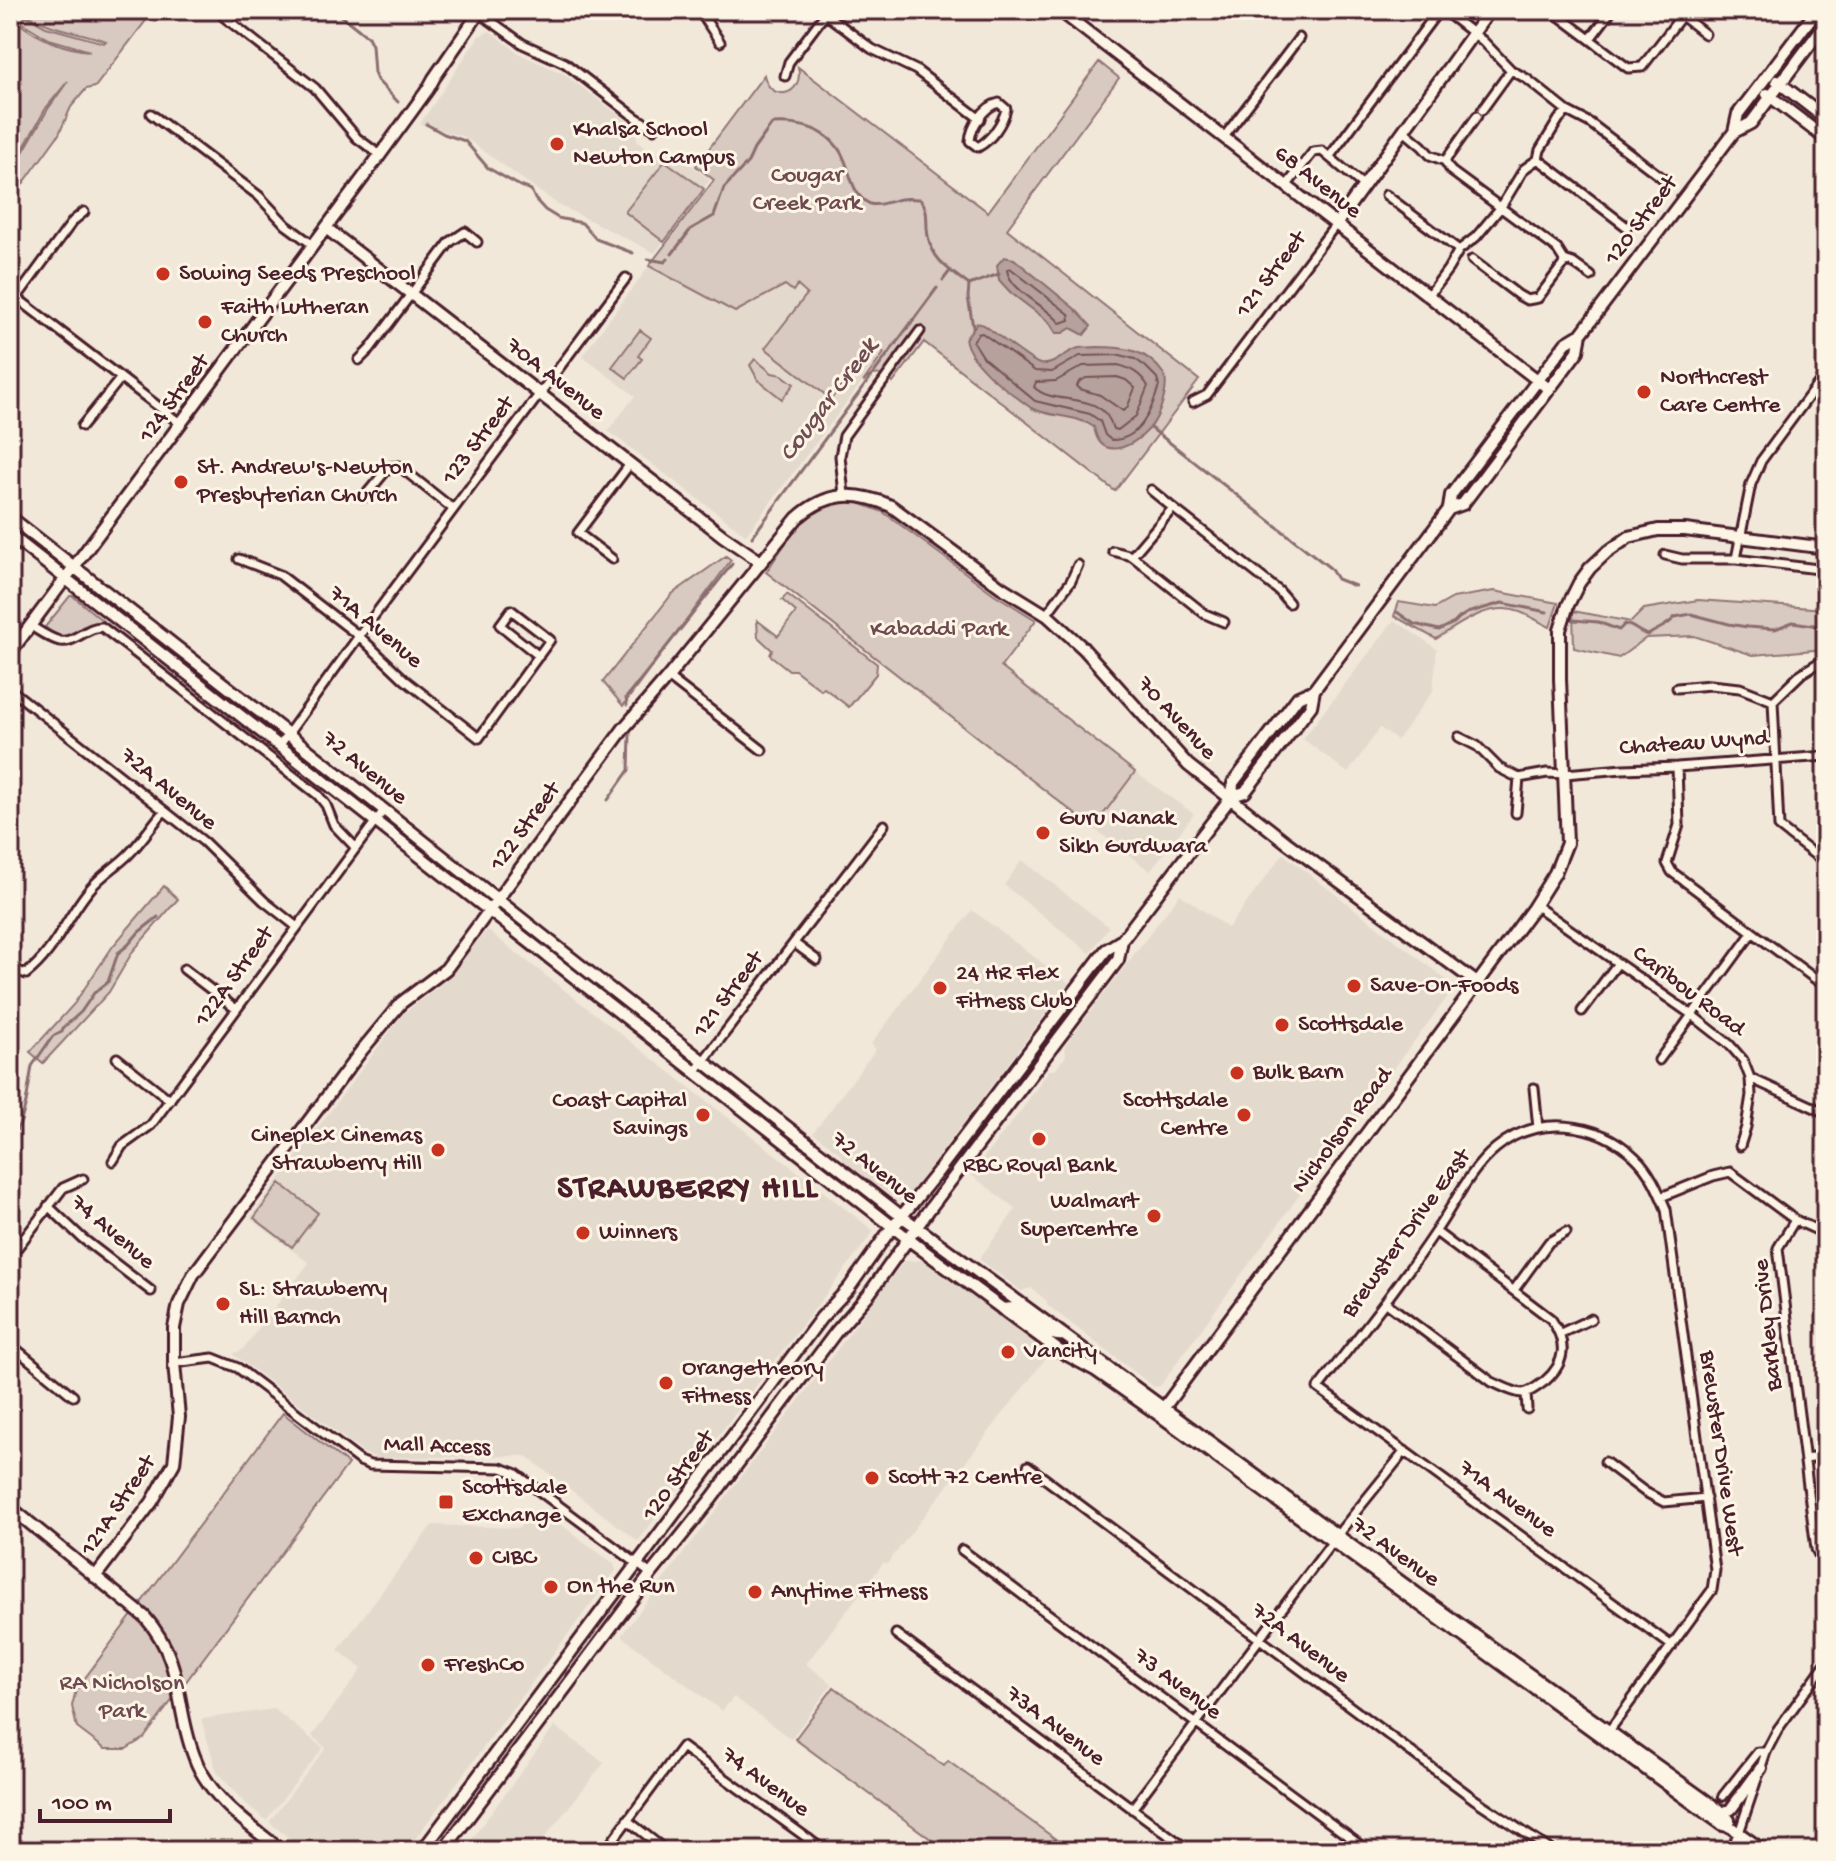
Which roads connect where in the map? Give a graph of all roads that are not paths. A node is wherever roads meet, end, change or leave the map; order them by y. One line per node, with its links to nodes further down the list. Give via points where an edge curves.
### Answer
1 (699, 10): 17 (street)
2 (1059, 10): 31 (main road, 68 Avenue)
3 (1441, 10): 13 (street); 34 (street)
4 (1490, 10): 13 (main road, 121 Street)
5 (1551, 10): 16 (street)
6 (1612, 10): 16 (street)
7 (1817, 10): 19 (main road, 120 Street)
8 (824, 11): 20 (street); 26 (street)
9 (482, 12): 28 (street, via 523,44 565,63); 33 (main road, 124 Street)
10 (1684, 13): 14 (street); 16 (street, via 1642,67 1628,68)
11 (224, 17): 33 (street, via 315,88 357,138)
12 (1826, 23): 21 (main road, 120 Street)
13 (1474, 34): 18 (street); 29 (main road, 121 Street)
14 (1705, 34)
15 (1299, 38): 31 (street)
16 (1590, 39)
17 (720, 42)
18 (1511, 70): 24 (street); 36 (street)
19 (1769, 74): 21 (main road); 22 (main road, 120 Street)
20 (785, 76)
21 (1781, 84): 23 (main road, 120 Street); 27 (main road)
22 (1759, 88): 23 (main road); 30 (main road, 120 Street, via 1738,114)
23 (1771, 97): 30 (main road, 120 Street, via 1751,123); 32 (main road)
24 (1567, 111): 35 (street); 37 (street)
25 (151, 114): 47 (street, via 259,196)
26 (980, 119): 26 (street, via 970,141 978,147 1006,109 991,105)
27 (1826, 119)
28 (654, 129)
29 (1404, 131): 36 (street, via 1430,155); 39 (main road, 121 Street)
30 (1734, 132): 58 (main road, 120 Street)
31 (1224, 137): 38 (main road, 68 Avenue)
32 (1826, 139)
33 (380, 155): 45 (main road, 124 Street)
34 (1330, 156): 38 (street, via 1313,152); 39 (street)
35 (1538, 159): 41 (street, via 1524,169); 44 (street)
36 (1445, 161): 41 (street)
37 (1665, 180)
38 (1287, 185): 43 (main road, 68 Avenue)
39 (1364, 186): 43 (main road, 121 Street)
40 (1386, 195): 48 (street)
41 (1501, 207): 48 (street); 50 (street)
42 (84, 212): 55 (street)
43 (1337, 223): 54 (main road, 68 Avenue); 65 (street, 121 Street, via 1207,395)
44 (1627, 227)
45 (326, 228): 47 (main road, 124 Street); 53 (main road, 70A Avenue)
46 (477, 242): 53 (street, via 465,232 450,242)
47 (313, 245): 66 (main road, 124 Street)
48 (1459, 250): 54 (street)
49 (1472, 260): 50 (street, via 1527,300 1538,298)
50 (1564, 260): 51 (street)
51 (1591, 276)
52 (626, 278): 64 (street, 123 Street)
53 (411, 294): 59 (street); 64 (main road, 70A Avenue)
54 (1429, 295): 62 (main road, 68 Avenue)
55 (17, 298): 56 (street); 61 (street)
56 (10, 307)
57 (920, 331): 70 (street, via 844,436)
58 (1581, 334): 62 (main road, 120 Street, via 1566,343); 63 (main road, 120 Street, via 1578,351)
59 (359, 360)
60 (1826, 373): 77 (street, via 1761,461)
61 (120, 379): 66 (street); 67 (street)
62 (1538, 380): 63 (main road, 68 Avenue); 74 (main road, 120 Street, via 1451,495)
63 (1549, 389): 74 (main road, 120 Street, via 1463,504)
64 (539, 393): 68 (main road, 70A Avenue); 73 (street, 123 Street)
65 (1193, 402)
66 (181, 424): 87 (main road, 124 Street)
67 (82, 426)
68 (630, 464): 83 (street, via 578,533); 85 (main road, 70A Avenue)
69 (1151, 490): 72 (street)
70 (844, 495): 85 (main road, 122 Street, via 809,507); 91 (main road, 70 Avenue, via 891,506)
71 (364, 497): 73 (street, via 389,467 399,466)
72 (1173, 508): 81 (street); 90 (street)
73 (453, 509): 94 (street, 123 Street)
74 (1449, 509): 111 (main road, 120 Street, via 1314,690 1298,697 1265,740 1233,783)
75 (10, 517): 87 (main road, 72 Avenue)
76 (10, 535): 89 (main road, 72 Avenue)
77 (1741, 538): 78 (main road, Nicholson Road); 84 (street); 109 (main road, Nicholson Road, via 1658,530 1629,537 1584,575 1560,630)
78 (1826, 548)
79 (1113, 551): 81 (street)
80 (1665, 555): 84 (street)
81 (1132, 556): 92 (street, via 1205,614)
82 (239, 559): 94 (street, 71A Avenue, via 280,575)
83 (612, 559)
84 (1736, 559): 88 (street)
85 (761, 562): 98 (main road, 122 Street)
86 (1078, 565): 91 (street)
87 (76, 567): 89 (main road, 124 Street); 102 (main road, 72 Avenue)
88 (1826, 570)
89 (67, 578): 93 (main road, 124 Street); 104 (main road, 72 Avenue)
90 (1289, 603)
91 (1046, 615): 111 (main road, 70 Avenue, via 1083,648 1188,765)
92 (1224, 622)
93 (31, 626): 95 (main road, 124 Street); 117 (street, 72 Avenue, via 59,641 102,627 318,795 334,825)
94 (359, 636): 96 (street, 71A Avenue, via 479,738); 102 (street, 123 Street)
95 (10, 653)
96 (539, 656): 96 (street, via 550,640 511,610 500,625)
97 (1826, 660): 101 (street, via 1802,673)
98 (668, 677): 105 (street); 119 (main road, 122 Street, via 624,728)
99 (1677, 688): 101 (street, via 1740,688)
100 (10, 689): 113 (street, 72A Avenue)
101 (1773, 701): 107 (street)
102 (288, 734): 104 (street, 123 Street); 112 (main road, 72 Avenue)
103 (1459, 737): 110 (street)
104 (280, 745): 115 (main road, 72 Avenue)
105 (762, 750)
106 (1826, 756): 107 (street, Chateau Wynd)
107 (1776, 758): 108 (street, Chateau Wynd); 118 (street, via 1779,827)
108 (1677, 767): 109 (street, Chateau Wynd); 123 (street, via 1679,825 1667,863)
109 (1565, 774): 110 (street); 120 (main road, Nicholson Road, via 1567,843)
110 (1519, 778): 114 (street)
111 (1231, 797): 124 (main road, 120 Street); 130 (main road, 70 Avenue)
112 (384, 810): 115 (street, 122A Street); 119 (main road, 72 Avenue)
113 (164, 811): 122 (street, 72A Avenue); 128 (street, via 129,855 88,890 36,966 25,977)
114 (1516, 813)
115 (376, 820): 117 (street, 122A Street); 121 (main road, 72 Avenue)
116 (884, 825): 125 (street, 121 Street)
117 (356, 848): 122 (street, 122A Street)
118 (1820, 859)
119 (498, 900): 121 (main road, 122 Street); 137 (main road, 72 Avenue)
120 (1535, 905): 127 (street, Caribou Road); 130 (main road, Nicholson Road)
121 (490, 911): 138 (main road, 72 Avenue); 166 (main road, 122 Street, via 446,969 401,1003 367,1043 193,1275 179,1304)
122 (297, 927): 132 (street, 122A Street)
123 (1752, 933): 131 (street); 134 (street)
124 (1122, 940): 149 (main road, 120 Street, via 1106,950); 151 (main road, 120 Street, via 1118,960)
125 (794, 943): 126 (street, 121 Street); 137 (street, 121 Street)
126 (817, 960)
127 (1618, 963): 133 (street); 134 (street, Caribou Road)
128 (10, 968)
129 (184, 969): 132 (street)
130 (1477, 983): 171 (main road, Nicholson Road)
131 (1826, 987)
132 (236, 1009): 141 (street, 122A Street)
133 (1582, 1011)
134 (1692, 1015): 136 (street); 139 (street, Caribou Road, via 1729,1044)
135 (117, 1058): 141 (street)
136 (1659, 1060)
137 (704, 1061): 138 (street, 121 Street); 149 (main road, 72 Avenue)
138 (695, 1072): 152 (main road, 72 Avenue)
139 (1750, 1078): 142 (street); 144 (street)
140 (1534, 1088): 143 (street)
141 (170, 1100): 145 (street, 122A Street)
142 (1826, 1113)
143 (1538, 1128): 147 (street, Brewster Drive East, via 1579,1127 1618,1143 1636,1158); 153 (street, Brewster Drive East, via 1504,1142 1482,1161)
144 (1740, 1146)
145 (113, 1161)
146 (83, 1179): 148 (street, via 63,1188)
147 (1661, 1197): 150 (street, via 1730,1172); 177 (street, Brewster Drive West)
148 (48, 1206): 157 (street); 159 (street, 74 Avenue)
149 (902, 1217): 151 (main road, 72 Avenue); 152 (main road, 120 Street)
150 (1795, 1220): 155 (street); 174 (street, Barkley Drive, via 1778,1248)
151 (917, 1227): 156 (main road, 120 Street); 164 (main road, 72 Avenue)
152 (893, 1228): 156 (main road, 72 Avenue); 181 (main road, 120 Street)
153 (1436, 1232): 158 (street); 160 (street, Brewster Drive East)
154 (1566, 1232): 158 (street, via 1549,1242)
155 (1826, 1234)
156 (908, 1240): 161 (main road, 72 Avenue); 183 (main road, 120 Street)
157 (10, 1257)
158 (1514, 1290): 163 (street)
159 (151, 1291)
160 (1385, 1302): 167 (street, Brewster Drive East); 168 (street, via 1492,1382)
161 (1002, 1309): 164 (main road, via 1013,1308 1046,1331); 171 (main road, 72 Avenue)
162 (1591, 1319): 163 (street)
163 (1561, 1333): 168 (street, via 1561,1360 1552,1375)
164 (1064, 1335): 171 (main road, 72 Avenue)
165 (10, 1344): 169 (street)
166 (174, 1363): 181 (street, Mall Access, via 213,1358 238,1368 370,1465 501,1468 515,1473); 184 (main road, 121A Street, via 179,1417 174,1463 152,1502)
167 (1318, 1388): 172 (street, 71A Avenue)
168 (1526, 1393): 170 (street)
169 (73, 1396)
170 (1527, 1409)
171 (1161, 1412): 179 (main road, 72 Avenue)
172 (1405, 1451): 179 (street); 187 (street, 71A Avenue)
173 (1826, 1456): 174 (street)
174 (1805, 1459): 182 (street, Barkley Drive, via 1816,1549)
175 (1605, 1462): 177 (street, via 1664,1502)
176 (1028, 1466): 186 (street, 72A Avenue)
177 (1706, 1498): 187 (street, Brewster Drive West, via 1715,1570 1712,1590)
178 (10, 1507): 184 (main road)
179 (1335, 1539): 186 (street); 191 (main road, 72 Avenue); 201 (main road, 72 Avenue)
180 (962, 1550): 190 (street, 73 Avenue)
181 (638, 1564): 183 (street, Mall Access); 189 (main road, 120 Street)
182 (1826, 1570)
183 (651, 1574): 193 (main road, 120 Street)
184 (95, 1577): 204 (main road, via 145,1617 160,1637 204,1779)
185 (896, 1634): 198 (street, 73A Avenue)
186 (1260, 1639): 190 (street); 215 (street, 72A Avenue)
187 (1672, 1646): 191 (street, Brewster Drive West)
188 (1826, 1663): 194 (street)
189 (542, 1691): 192 (main road, 120 Street); 193 (main road, via 547,1705)
190 (1196, 1724): 198 (street); 214 (street, 73 Avenue)
191 (1609, 1731): 199 (main road, 72 Avenue)
192 (503, 1744): 197 (main road, via 505,1755); 208 (main road, 120 Street)
193 (518, 1751): 197 (main road, 120 Street)
194 (1766, 1752): 195 (street); 196 (street, via 1758,1752)
195 (1761, 1768): 199 (main road); 201 (street)
196 (1723, 1796)
197 (475, 1808): 209 (main road, 120 Street)
198 (1132, 1809): 213 (street, 73A Avenue)
199 (1723, 1813): 201 (main road, 72 Avenue)
200 (627, 1820): 202 (street, 74 Avenue, via 682,1747); 205 (street); 210 (street)
201 (1734, 1829): 216 (main road); 217 (main road, 72 Avenue)
202 (809, 1839): 211 (street); 212 (street, 74 Avenue)
203 (10, 1842): 206 (street)
204 (268, 1847): 207 (main road)
205 (664, 1849)
206 (20, 1851)
207 (282, 1851)
208 (422, 1851)
209 (443, 1851)
210 (605, 1851)
211 (800, 1851)
212 (825, 1851)
213 (1190, 1851)
214 (1368, 1851)
215 (1552, 1851)
216 (1734, 1851)
217 (1764, 1851)

